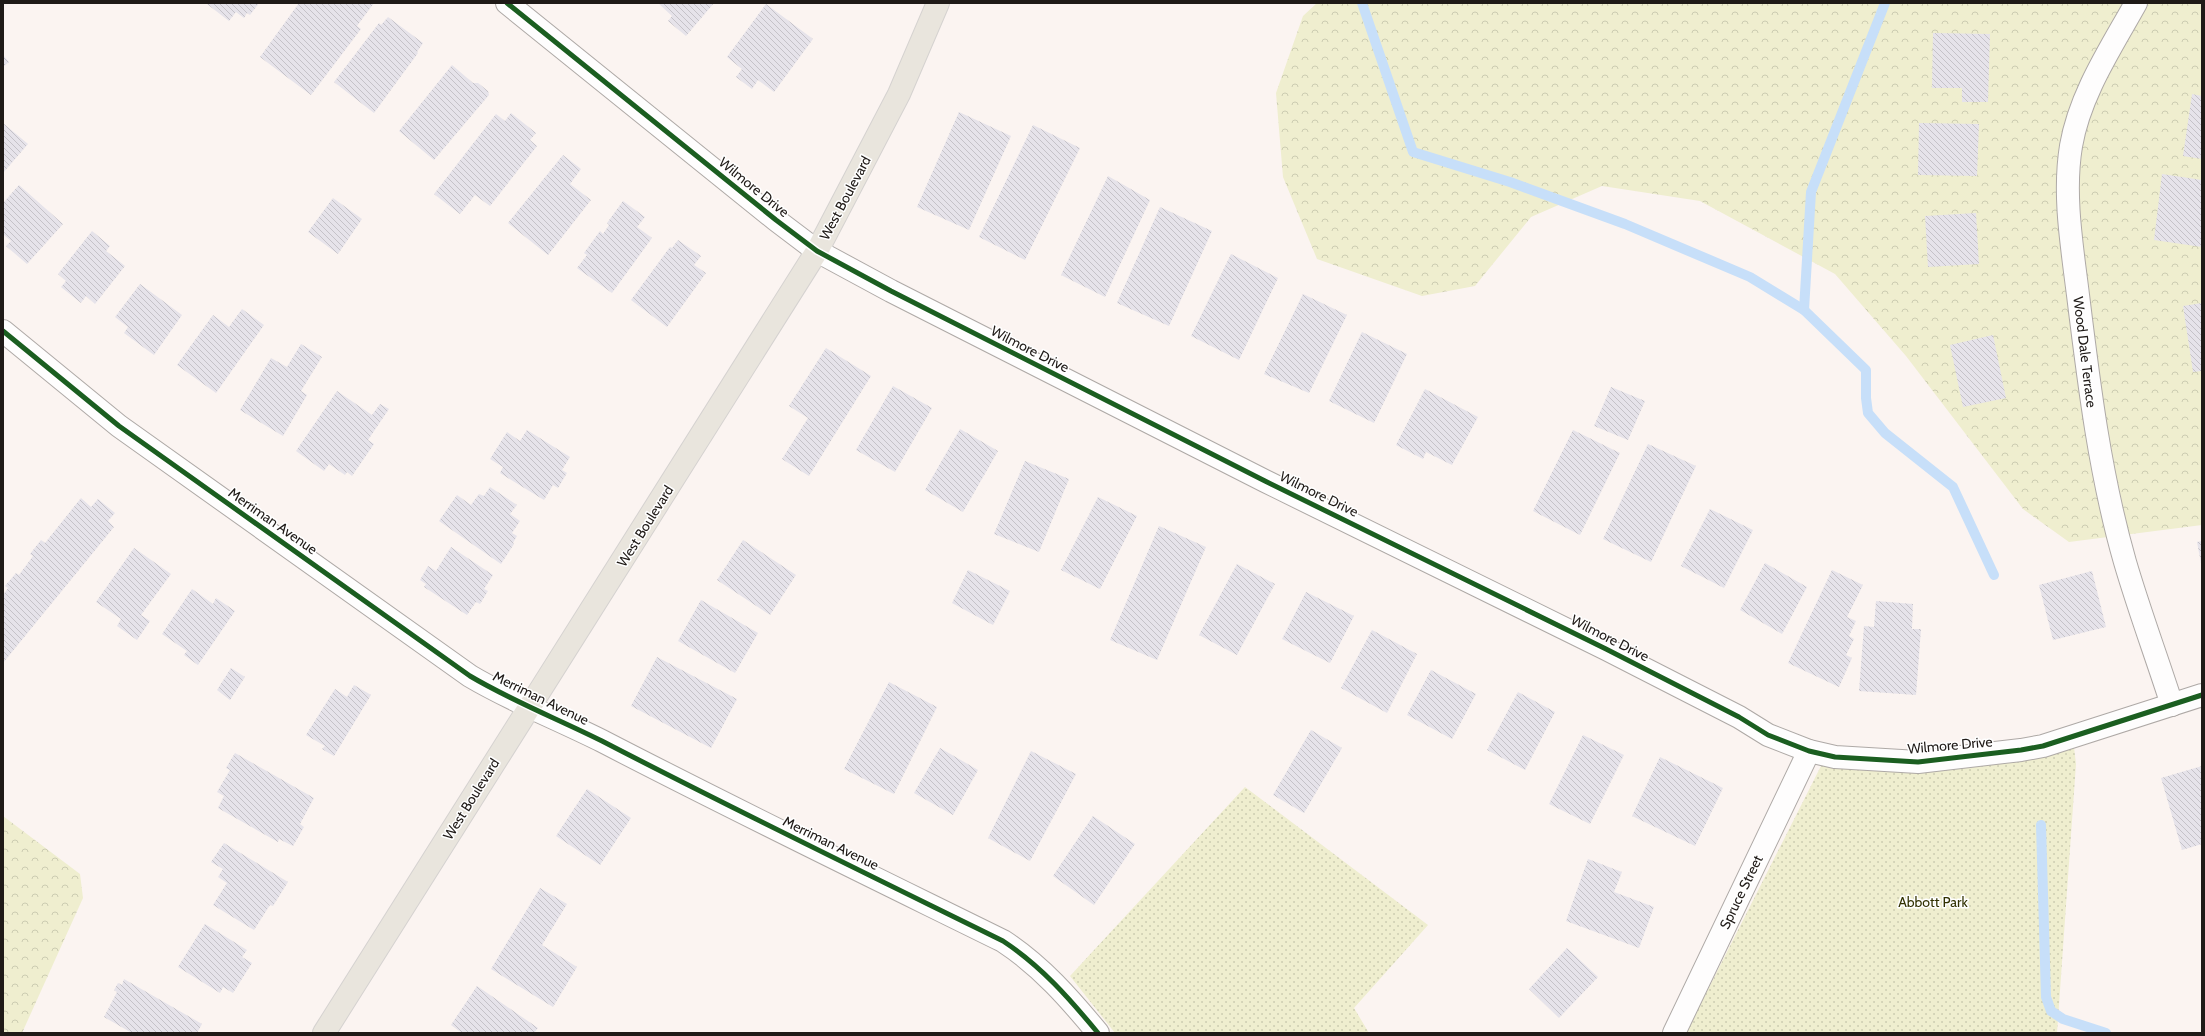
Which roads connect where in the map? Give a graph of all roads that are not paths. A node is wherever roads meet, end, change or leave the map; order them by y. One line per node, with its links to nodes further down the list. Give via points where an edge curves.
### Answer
1 (507, 3): 4 (street, Wilmore Drive)
2 (938, 3): 4 (main road, West Boulevard, via 899,94)
3 (2136, 3): 7 (street, Wood Dale Terrace, via 2095,77 2076,122 2067,194 2088,383 2099,449 2125,562)
4 (817, 251): 8 (main road, West Boulevard); 9 (street, Wilmore Drive, via 891,292 1265,481 1606,648 1739,717 1768,735)
5 (3, 331): 8 (street, Merriman Avenue, via 119,426 450,662 491,688)
6 (2202, 695): 7 (street, Wilmore Drive)
7 (2172, 705): 9 (street, Wilmore Drive, via 2043,746 1933,762 1835,757)
8 (529, 707): 10 (main road, West Boulevard); 11 (street, Merriman Avenue, via 1003,941 1023,954 1060,988)
9 (1809, 751): 12 (street, Spruce Street)
10 (324, 1033)
11 (1098, 1033)
12 (1674, 1033)

